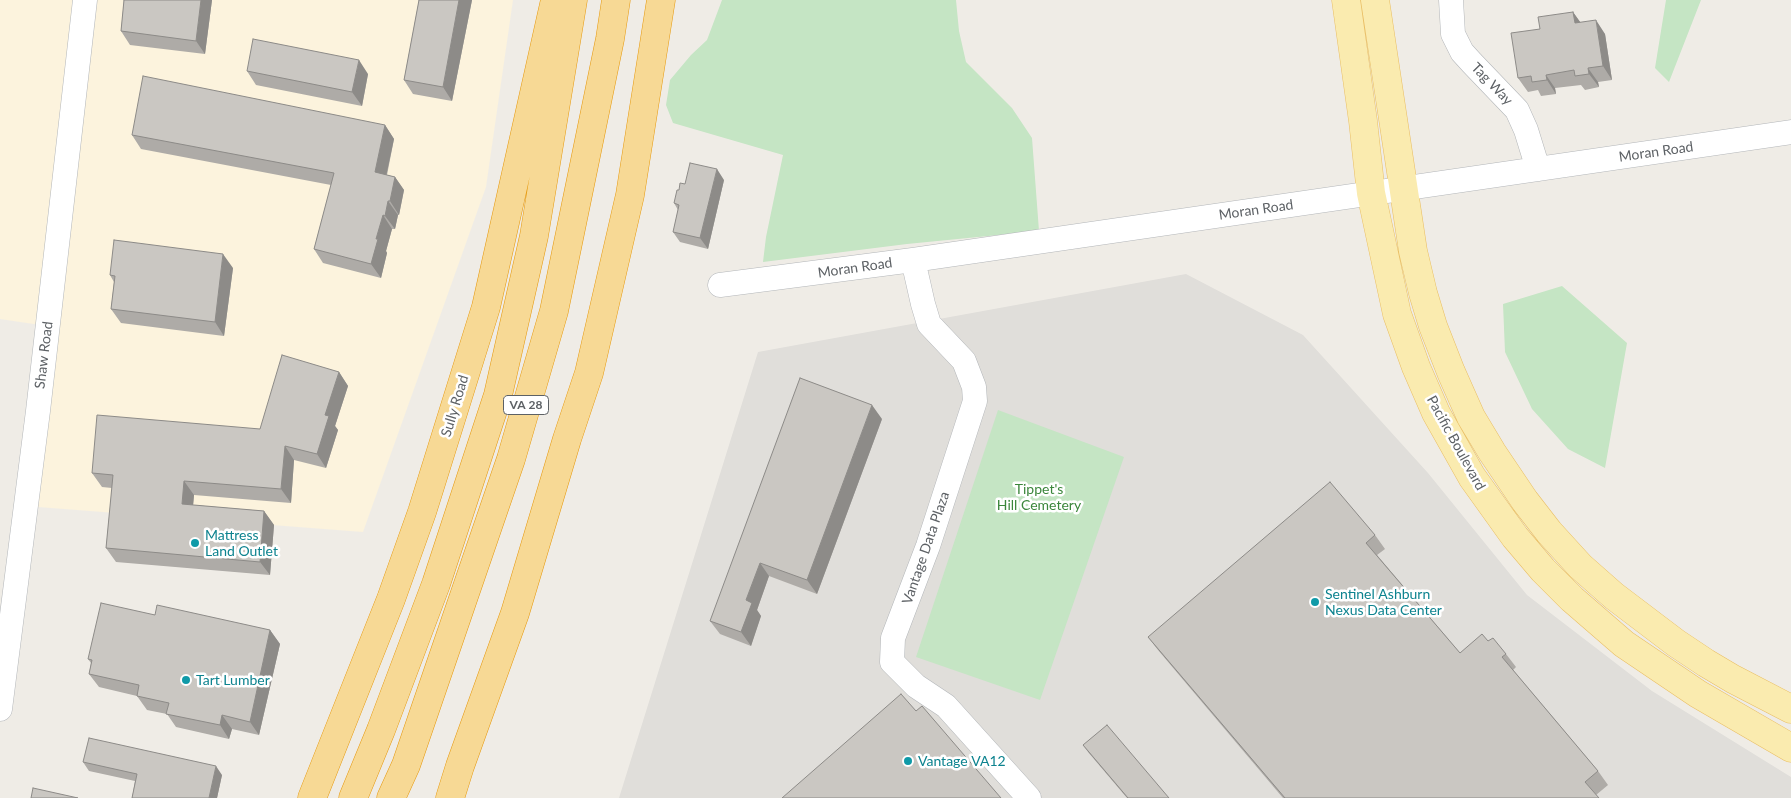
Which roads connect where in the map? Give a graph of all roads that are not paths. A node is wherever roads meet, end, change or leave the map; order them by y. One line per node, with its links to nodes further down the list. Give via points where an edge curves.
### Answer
1 (85, 0): 16 (street, Shaw Road)
2 (554, 0): 19 (highway, Sully Road, via 486,307 422,512)
3 (574, 0): 20 (highway, via 534,236 498,395 436,584)
4 (616, 0): 21 (highway, VA 28, via 554,312 502,486 406,765)
5 (661, 0): 15 (highway, via 630,196 589,372)
6 (1346, 0): 12 (main road, Pacific Boulevard)
7 (1376, 0): 11 (main road, Pacific Boulevard)
8 (1451, 0): 10 (street, Tag Way, via 1453,34 1462,52 1517,110)
9 (1791, 132): 10 (street, Moran Road)
10 (1538, 169): 11 (street, Moran Road)
11 (1404, 189): 12 (street, Moran Road); 17 (main road, Pacific Boulevard, via 1412,250 1423,294 1447,363 1471,417 1525,501 1580,566 1642,618 1706,663)
12 (1371, 193): 13 (street, Moran Road); 18 (main road, Pacific Boulevard, via 1397,314 1416,367 1454,447 1500,518 1543,570 1624,644 1698,694)
13 (913, 260): 14 (street, Moran Road); 24 (street, Vantage Data Plaza, via 929,324 964,360 976,401 928,546 893,638 892,662 916,686 946,706)
14 (720, 285)
15 (515, 613): 22 (highway); 23 (highway)
16 (0, 709)
17 (1791, 709)
18 (1791, 748)
19 (313, 792)
20 (353, 798)
21 (391, 798)
22 (436, 798)
23 (450, 798)
24 (1029, 798)

